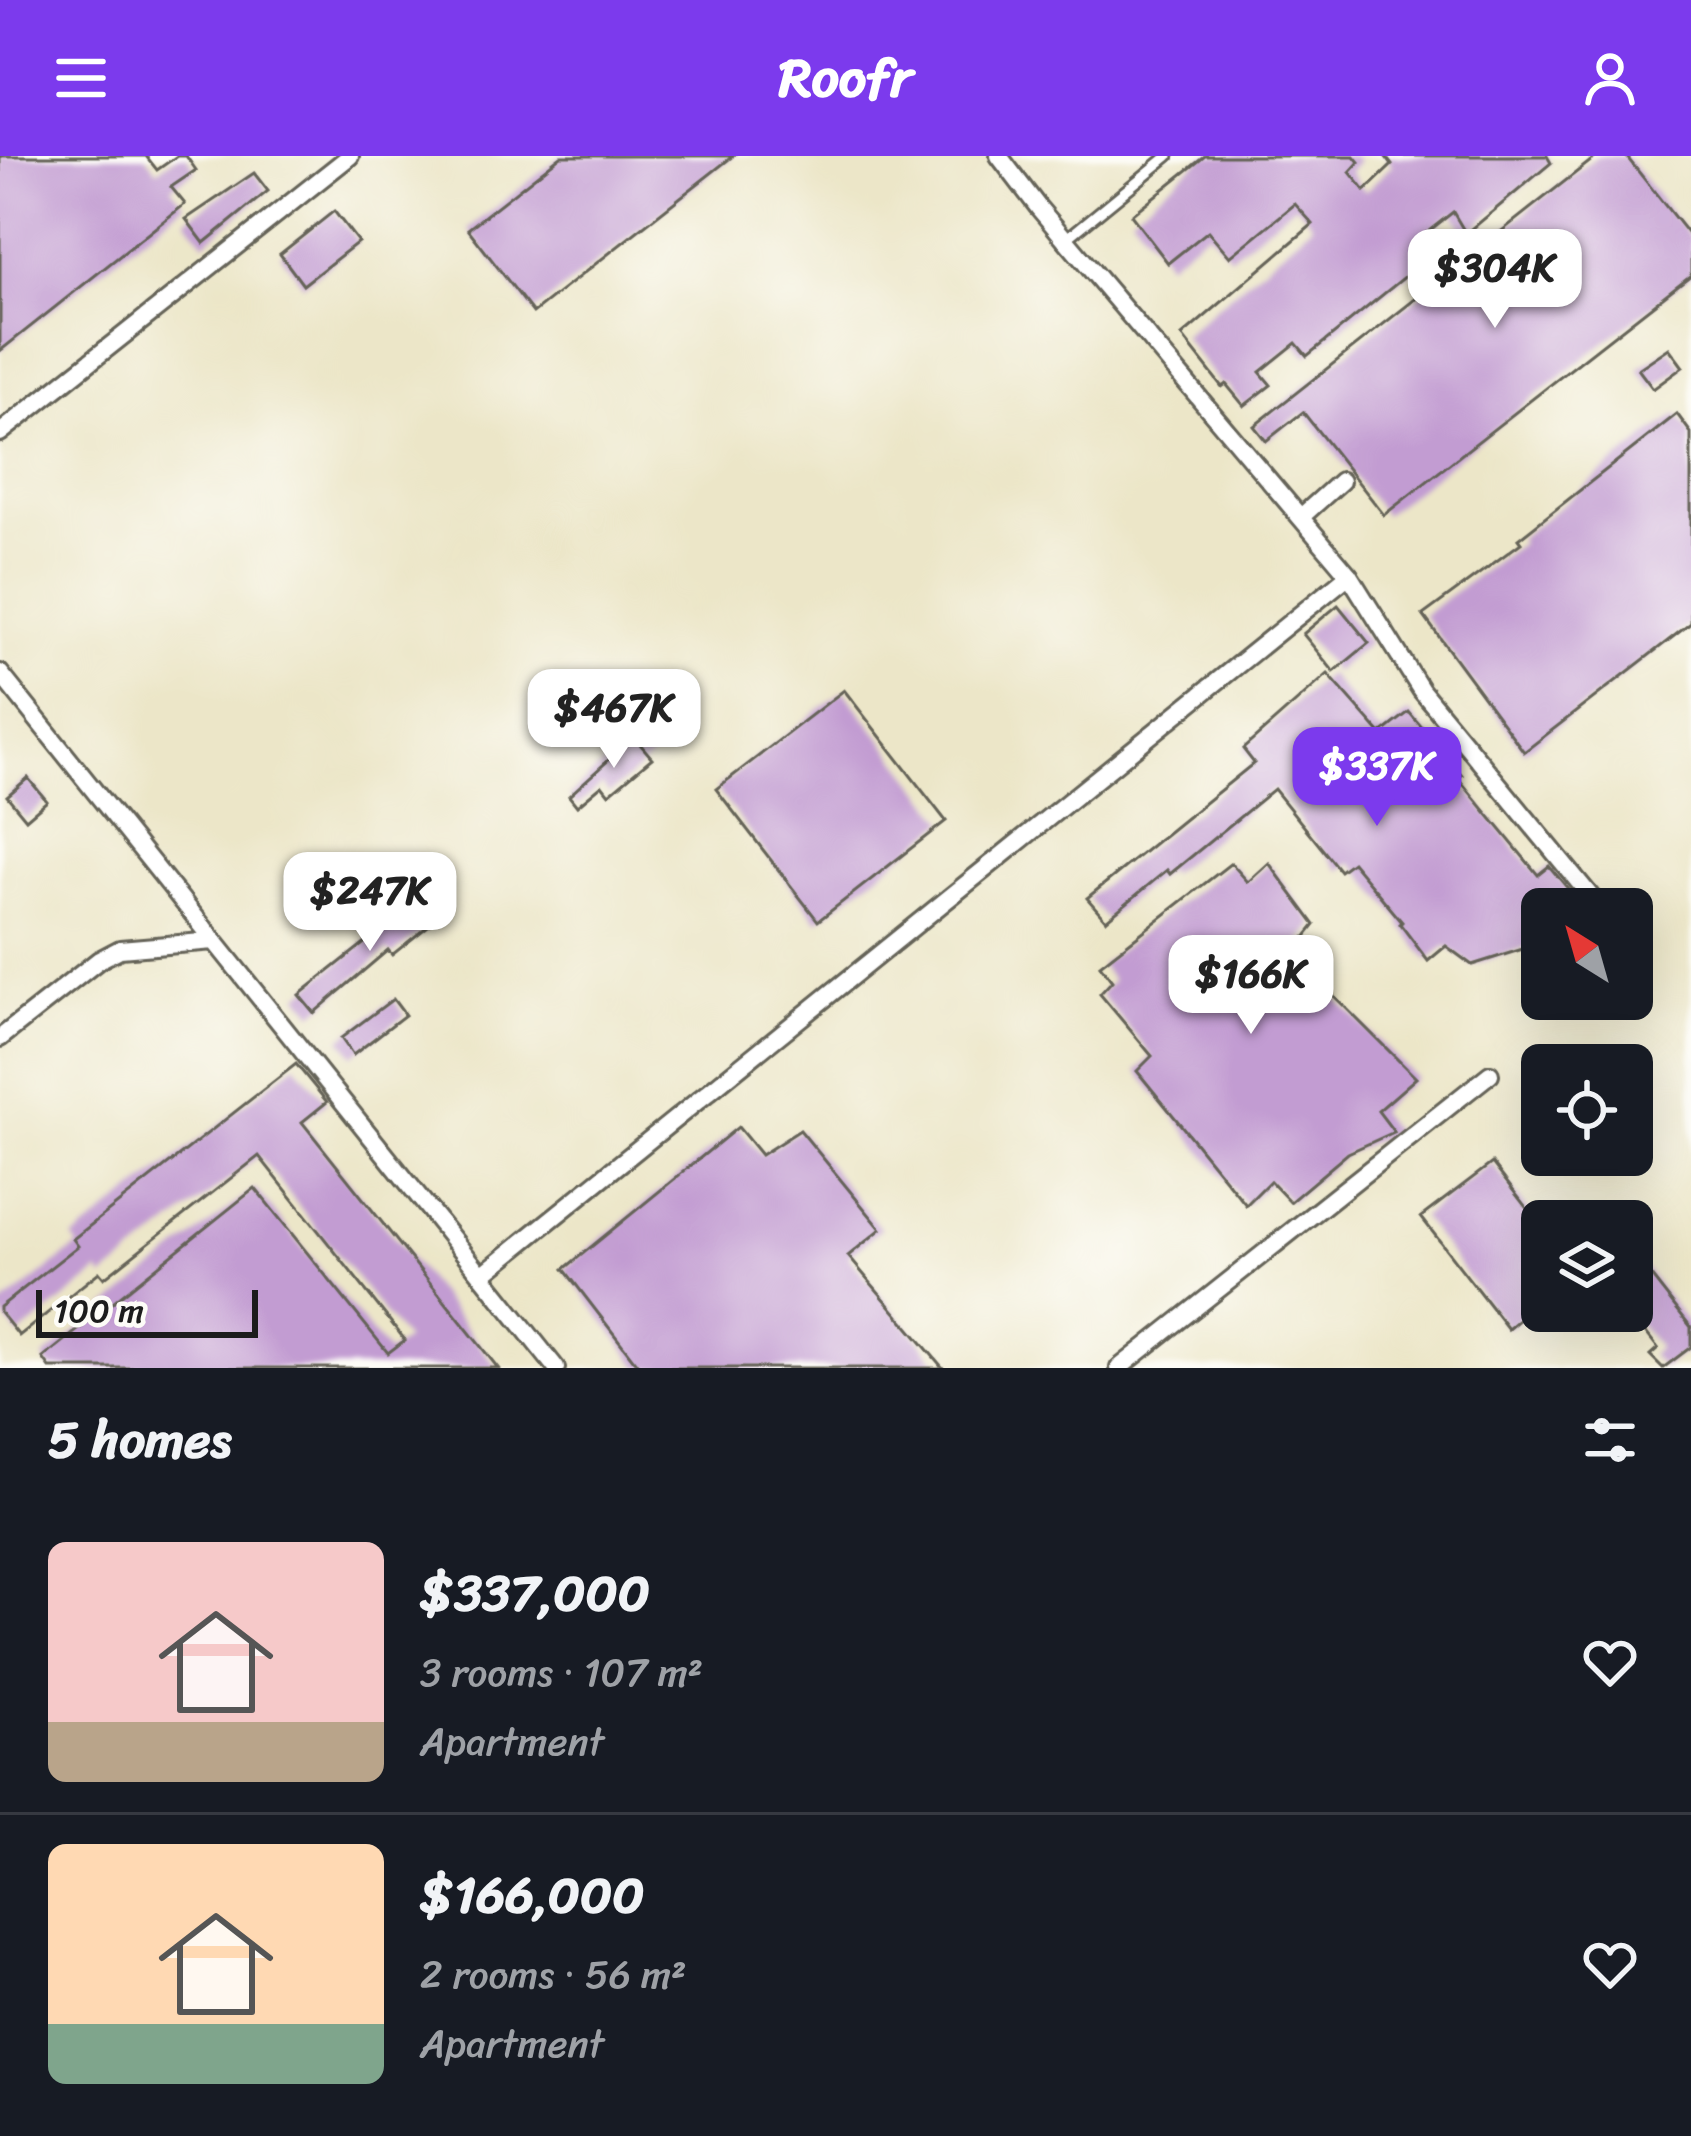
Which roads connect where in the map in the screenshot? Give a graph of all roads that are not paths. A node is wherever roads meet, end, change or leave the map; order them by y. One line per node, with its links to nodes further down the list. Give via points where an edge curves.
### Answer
1 (350, 156): 5 (street)
2 (999, 156): 4 (street)
3 (1168, 156): 4 (lane)
4 (1065, 240): 7 (street)
5 (0, 433)
6 (1341, 481): 7 (street)
7 (1301, 517): 8 (street)
8 (1349, 574): 10 (street, via 1421,690); 14 (street)
9 (0, 673): 11 (street)
10 (1584, 888)
11 (214, 941): 12 (street, via 119,949); 14 (street)
12 (0, 1038)
13 (1490, 1074): 16 (street)
14 (482, 1275): 15 (street)
15 (556, 1368)
16 (1119, 1368)

